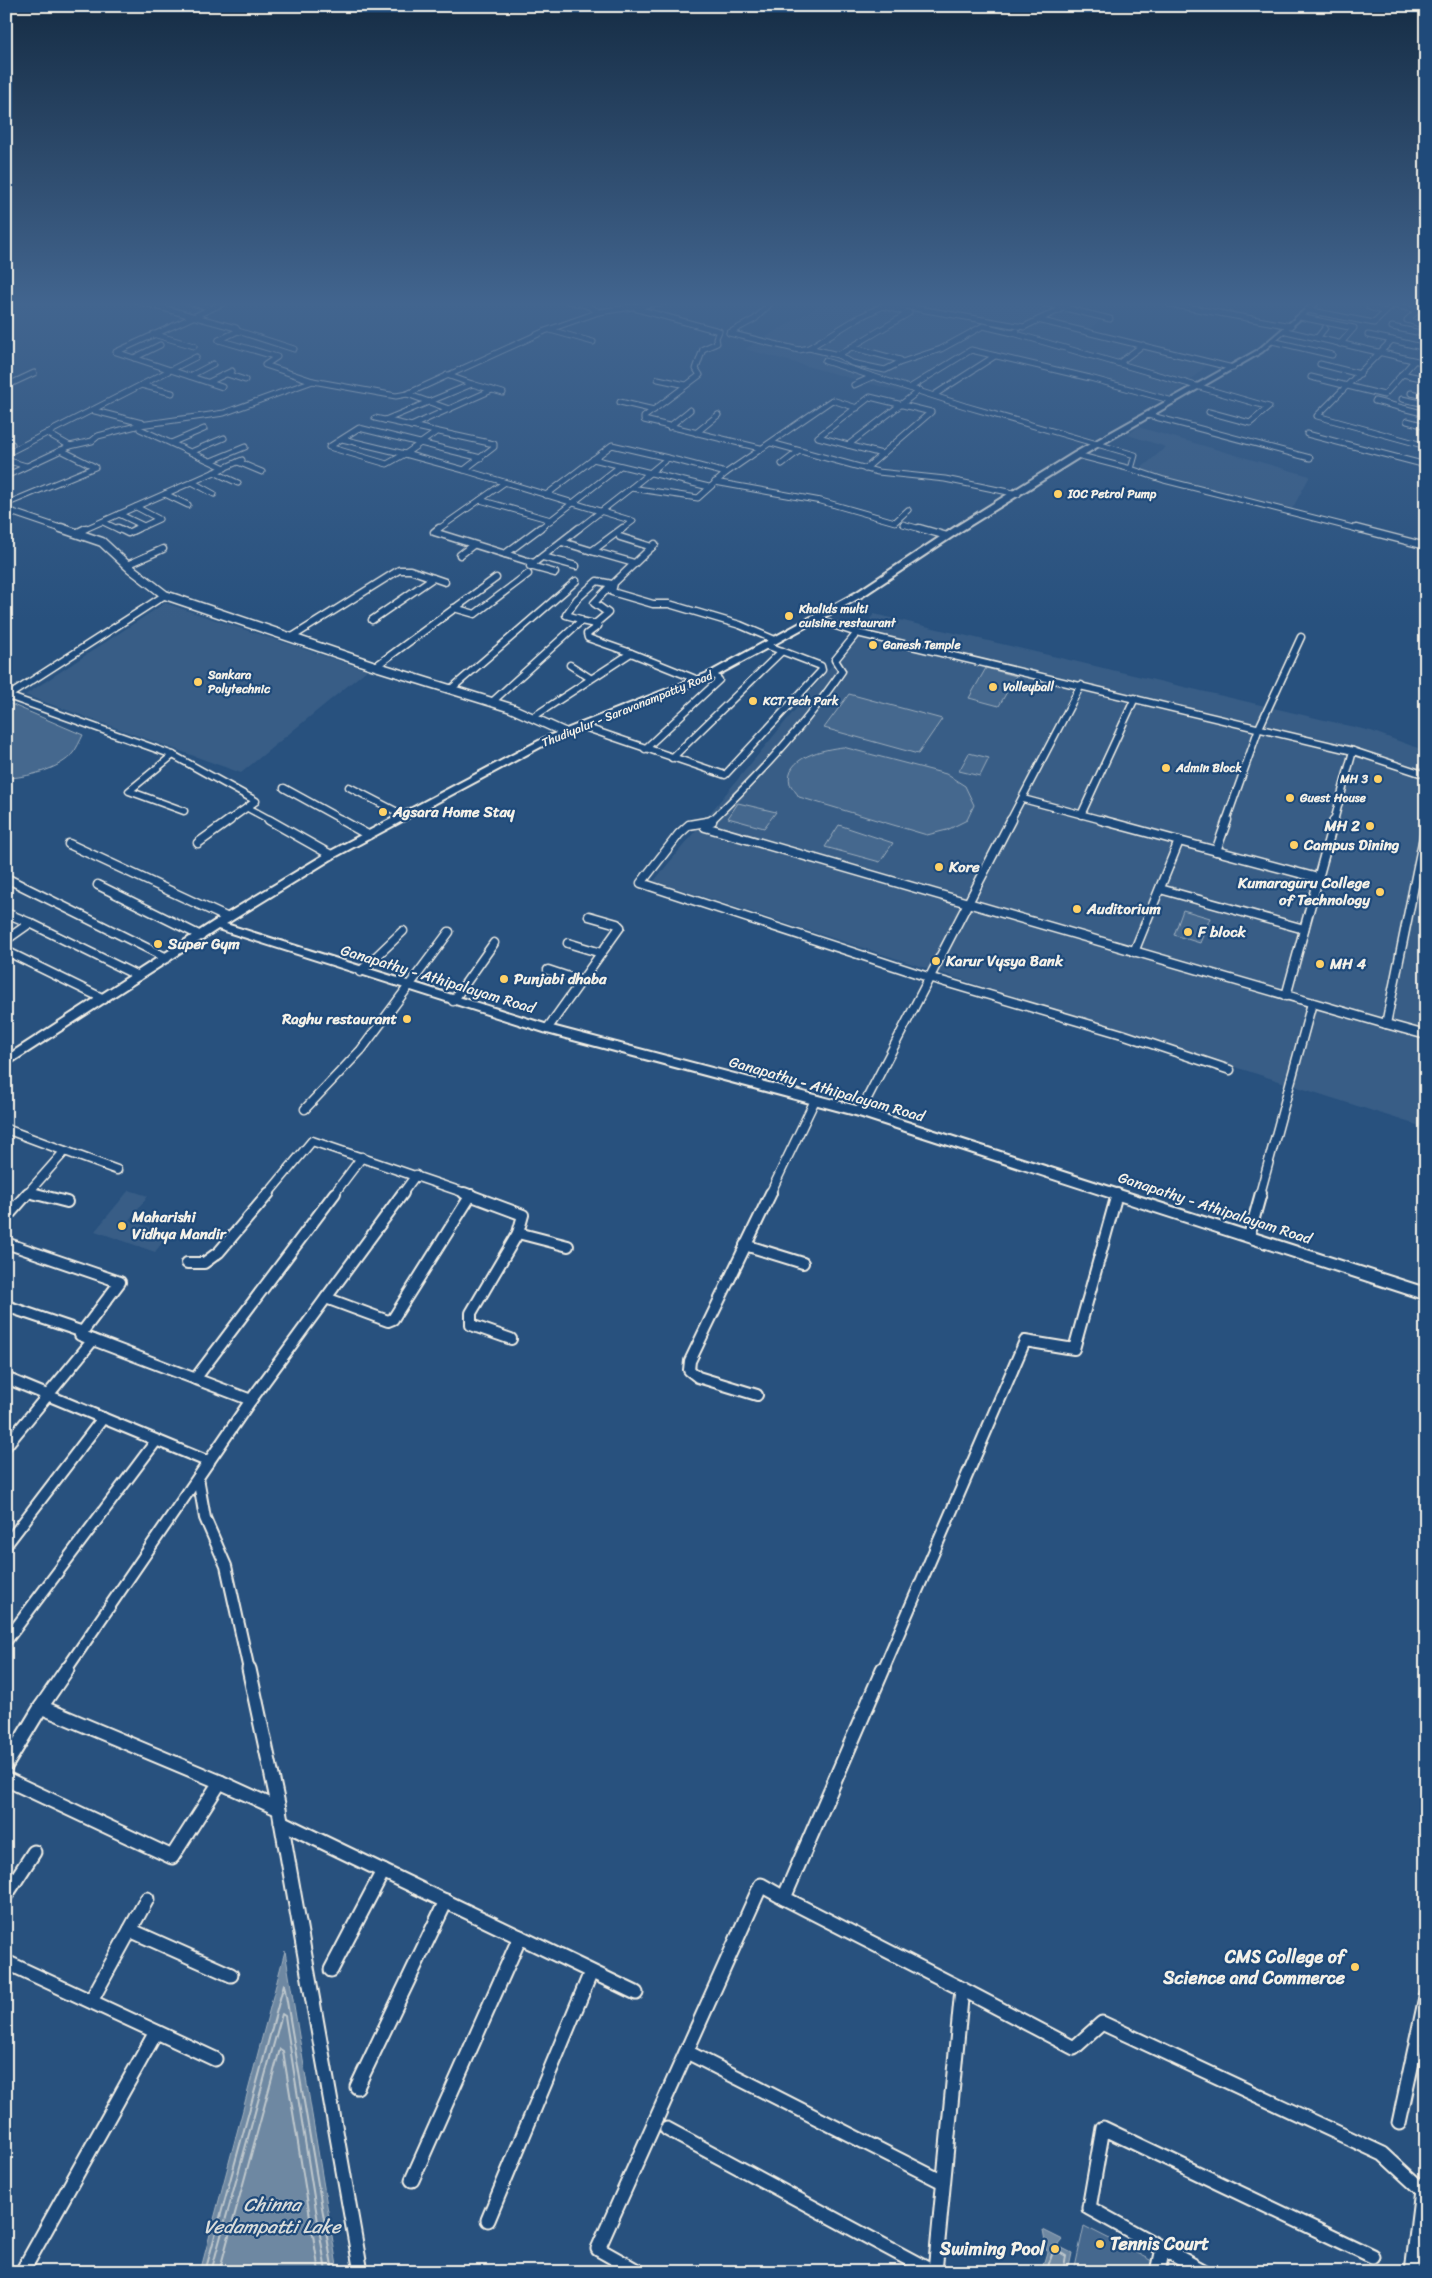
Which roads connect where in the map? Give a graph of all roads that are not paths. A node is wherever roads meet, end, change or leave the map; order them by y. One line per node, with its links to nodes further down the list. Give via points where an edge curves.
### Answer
1 (96, 407): 18 (street)
2 (240, 407): 28 (street, via 224,413)
3 (415, 407): 26 (street)
4 (444, 407): 17 (street)
5 (453, 407): 17 (street)
6 (643, 407): 19 (street)
7 (657, 407): 19 (street)
8 (822, 407): 42 (street)
9 (897, 407): 44 (street)
10 (910, 407): 54 (street, via 931,412)
11 (975, 407): 43 (street)
12 (1161, 407): 24 (main road, Thudiyalur - Saravanampatty Road)
13 (1269, 407): 21 (street, via 1250,423)
14 (1326, 407): 46 (street, via 1317,416)
15 (1400, 407): 22 (street)
16 (857, 408): 44 (street, via 818,437)
17 (449, 409): 29 (street)
18 (91, 410): 28 (street); 36 (street)
19 (654, 410): 31 (street, via 644,420)
20 (690, 410): 31 (street)
21 (1209, 412)
22 (1426, 414)
23 (718, 415): 35 (street)
24 (1148, 415): 43 (main road, Thudiyalur - Saravanampatty Road); 58 (street)
25 (375, 418): 26 (street)
26 (385, 420): 29 (street)
27 (1407, 421): 30 (street)
28 (148, 424): 45 (street, via 128,427)
29 (411, 426): 56 (street, via 494,444)
30 (1426, 426)
31 (669, 427): 35 (street)
32 (140, 429): 40 (street)
33 (204, 429): 40 (street)
34 (435, 433): 41 (street)
35 (696, 433): 48 (street)
36 (48, 434): 45 (street); 52 (street)
37 (1307, 434): 64 (street)
38 (224, 438): 51 (street)
39 (342, 439): 41 (street, via 358,428); 53 (street); 53 (street, via 329,448 387,464)
40 (171, 443): 51 (street)
41 (421, 443): 53 (street); 56 (street)
42 (771, 444): 48 (street); 50 (street)
43 (1097, 444): 55 (main road, Thudiyalur - Saravanampatty Road); 70 (street, via 1135,455)
44 (848, 445): 54 (street)
45 (70, 446): 49 (street)
46 (1426, 446)
47 (245, 447): 61 (street)
48 (760, 448): 74 (street)
49 (61, 450): 65 (street); 89 (street, via 95,467)
50 (799, 451): 63 (street); 69 (street)
51 (191, 452): 61 (street)
52 (6, 454)
53 (405, 454): 71 (street)
54 (882, 454): 69 (street)
55 (1077, 455): 70 (street); 85 (main road, Thudiyalur - Saravanampatty Road)
56 (481, 458): 71 (street)
57 (668, 458): 59 (street, via 612,445); 74 (street); 75 (street)
58 (1310, 458)
59 (593, 459): 66 (street); 86 (street)
60 (7, 461): 62 (street)
61 (211, 462): 68 (street)
62 (17, 464): 65 (street); 67 (street)
63 (782, 464)
64 (1426, 465)
65 (26, 466): 76 (street)
66 (619, 467): 75 (street); 88 (street)
67 (6, 468)
68 (225, 468): 72 (street); 73 (street, via 240,461)
69 (865, 469): 85 (street, via 944,479)
70 (1131, 469): 105 (street)
71 (464, 470): 80 (street)
72 (214, 472): 77 (street); 79 (street)
73 (262, 472)
74 (726, 473): 78 (street)
75 (648, 474): 81 (street); 82 (street)
76 (6, 476)
77 (192, 482): 83 (street); 84 (street)
78 (715, 482): 81 (street); 94 (street, via 821,501 895,522)
79 (238, 483)
80 (504, 483): 86 (street); 87 (street)
81 (709, 487): 82 (street, via 698,498)
82 (631, 488): 93 (street)
83 (165, 494): 90 (street); 91 (street)
84 (214, 494)
85 (1018, 494): 101 (main road, Thudiyalur - Saravanampatty Road)
86 (546, 495): 88 (street)
87 (480, 500): 96 (street); 104 (street, via 434,532)
88 (574, 503): 93 (street); 96 (street)
89 (6, 504)
90 (188, 505)
91 (136, 507): 95 (street); 99 (street, via 159,518)
92 (6, 510): 100 (street)
93 (603, 510): 103 (street); 107 (street, via 633,520)
94 (908, 510)
95 (119, 514): 97 (street); 99 (street)
96 (551, 520): 108 (street)
97 (103, 522): 99 (street, via 125,533); 100 (street)
98 (903, 524): 101 (street)
99 (144, 526)
100 (78, 532): 113 (street, via 102,542)
101 (947, 536): 125 (main road, Thudiyalur - Saravanampatty Road, via 860,594)
102 (620, 537): 112 (street, via 654,546)
103 (562, 542): 107 (street); 110 (street)
104 (473, 545): 108 (street); 109 (street)
105 (1426, 546)
106 (163, 549): 113 (street)
107 (592, 551): 112 (street)
108 (505, 554): 111 (street)
109 (460, 555)
110 (543, 557): 111 (street); 114 (street)
111 (534, 563): 115 (street, via 530,566)
112 (634, 563): 132 (street, via 614,583 612,592 653,604 669,604 740,625)
113 (127, 565): 121 (street)
114 (576, 566)
115 (555, 573)
116 (528, 574): 124 (street, via 475,614)
117 (433, 578): 120 (street); 126 (street); 130 (street, via 410,570 399,570)
118 (496, 578): 124 (street)
119 (576, 581): 142 (street)
120 (445, 582)
121 (165, 595): 130 (street); 143 (street)
122 (577, 599): 123 (street); 123 (street, via 597,581 612,584); 127 (street, via 566,615)
123 (594, 604): 128 (street, via 608,611)
124 (454, 608): 137 (street)
125 (815, 619): 129 (street); 132 (main road, Thudiyalur - Saravanampatty Road)
126 (372, 620)
127 (581, 620): 128 (street); 145 (street)
128 (596, 623): 135 (street, via 598,626 587,634 588,638)
129 (857, 633): 141 (street); 162 (street, via 835,660 842,670 830,691 762,772 712,821)
130 (292, 637): 137 (street)
131 (1301, 637): 148 (street)
132 (775, 640): 133 (main road, Thudiyalur - Saravanampatty Road)
133 (766, 645): 134 (street); 138 (main road, Thudiyalur - Saravanampatty Road)
134 (782, 652): 153 (street); 153 (street, via 821,666 822,670 725,775)
135 (631, 653): 139 (street); 140 (street)
136 (570, 665): 139 (street)
137 (376, 666): 142 (street)
138 (713, 674): 140 (main road, Thudiyalur - Saravanampatty Road); 150 (street, via 719,680)
139 (590, 678): 146 (street)
140 (698, 680): 147 (main road, Thudiyalur - Saravanampatty Road)
141 (1081, 685): 144 (street); 157 (street)
142 (451, 689): 145 (street)
143 (7, 696): 152 (street)
144 (1135, 698): 148 (street); 160 (street)
145 (492, 702): 146 (street)
146 (533, 717): 149 (street)
147 (581, 726): 149 (main road, Thudiyalur - Saravanampatty Road); 150 (street)
148 (1259, 728): 151 (street); 168 (street)
149 (564, 732): 161 (main road, Thudiyalur - Saravanampatty Road)
150 (645, 749): 153 (street)
151 (1353, 751): 154 (street); 171 (street)
152 (173, 755): 158 (street, via 256,801); 159 (street, via 129,791)
153 (672, 758)
154 (1426, 775)
155 (349, 787): 161 (street)
156 (284, 788): 164 (street)
157 (1023, 799): 160 (street); 174 (street)
158 (248, 808): 166 (street); 169 (street)
159 (184, 811)
160 (1081, 815): 165 (street)
161 (405, 816): 164 (main road, Thudiyalur - Saravanampatty Road)
162 (702, 826): 174 (street); 193 (street, via 689,826 679,834 641,884)
163 (1426, 826): 200 (street)
164 (368, 835): 169 (main road, Thudiyalur - Saravanampatty Road)
165 (1180, 841): 168 (street); 173 (street)
166 (198, 843)
167 (69, 844): 177 (street)
168 (1216, 850): 171 (street)
169 (331, 855): 177 (main road, Thudiyalur - Saravanampatty Road)
170 (6, 878): 189 (street)
171 (1318, 878): 179 (street)
172 (98, 885): 182 (street)
173 (1160, 889): 179 (street); 187 (street)
174 (967, 904): 187 (street); 193 (street)
175 (6, 913): 178 (street)
176 (589, 916): 188 (street, via 620,927)
177 (223, 921): 182 (main road, Thudiyalur - Saravanampatty Road); 191 (main road, Ganapathy - Athipalayam Road)
178 (30, 924): 183 (street); 192 (street)
179 (1304, 929): 196 (street)
180 (403, 932): 191 (street)
181 (450, 932): 195 (street)
182 (201, 936): 189 (main road, Thudiyalur - Saravanampatty Road)
183 (6, 940)
184 (494, 943): 198 (street)
185 (568, 943): 188 (street)
186 (6, 951): 197 (street)
187 (1134, 952): 196 (street)
188 (601, 953): 194 (street)
189 (167, 958): 192 (main road, Thudiyalur - Saravanampatty Road)
190 (548, 970): 194 (street)
191 (360, 972): 195 (main road, Ganapathy - Athipalayam Road)
192 (138, 976): 197 (main road, Thudiyalur - Saravanampatty Road)
193 (928, 977): 204 (street, via 1122,1034); 207 (street)
194 (581, 982): 201 (street)
195 (410, 988): 198 (main road, Ganapathy - Athipalayam Road); 206 (street, via 361,1050)
196 (1286, 996): 199 (street)
197 (104, 999): 203 (main road, Thudiyalur - Saravanampatty Road)
198 (453, 1001): 201 (main road, Ganapathy - Athipalayam Road)
199 (1312, 1003): 200 (street); 219 (street)
200 (1386, 1024): 202 (street)
201 (547, 1030): 205 (main road, Ganapathy - Athipalayam Road)
202 (1426, 1035)
203 (6, 1062)
204 (1230, 1070)
205 (815, 1100): 207 (main road, Ganapathy - Athipalayam Road); 221 (street)
206 (306, 1109)
207 (860, 1112): 214 (main road, Ganapathy - Athipalayam Road)
208 (6, 1129): 209 (street)
209 (65, 1151): 211 (street); 213 (street)
210 (362, 1157): 212 (street); 223 (street, via 312,1141 219,1252 204,1263); 232 (street)
211 (117, 1170)
212 (416, 1175): 215 (street); 226 (street)
213 (29, 1192): 216 (street); 217 (street)
214 (1117, 1194): 219 (main road, Ganapathy - Athipalayam Road); 251 (street, via 1074,1349 1025,1341)
215 (471, 1195): 218 (street, via 523,1215); 226 (street, via 393,1319 388,1321)
216 (67, 1202)
217 (6, 1218)
218 (518, 1232): 222 (street); 229 (street, via 471,1312 471,1325)
219 (1249, 1236): 225 (main road, Ganapathy - Athipalayam Road)
220 (6, 1243): 228 (street, via 120,1282)
221 (745, 1245): 224 (street); 234 (street, via 690,1361 689,1370 698,1377)
222 (568, 1246)
223 (186, 1263)
224 (802, 1263)
225 (1426, 1294)
226 (326, 1298): 235 (street)
227 (6, 1306): 228 (street)
228 (83, 1332): 230 (street, via 80,1335)
229 (511, 1339)
230 (93, 1340): 232 (street); 233 (street)
231 (6, 1378): 233 (street)
232 (195, 1379): 235 (street)
233 (47, 1395): 236 (street); 238 (street)
234 (758, 1395)
235 (251, 1400): 239 (street)
236 (103, 1418): 237 (street); 241 (street)
237 (156, 1440): 239 (street); 242 (street)
238 (6, 1446)
239 (209, 1462): 240 (street)
240 (198, 1478): 243 (street); 247 (street, via 204,1518 226,1566)
241 (6, 1545)
242 (6, 1641)
243 (42, 1707): 244 (street); 246 (street)
244 (6, 1765)
245 (6, 1779): 246 (street, via 172,1857)
246 (220, 1782): 247 (street)
247 (280, 1816): 249 (street); 276 (street)
248 (34, 1852): 250 (street)
249 (383, 1871): 253 (street); 257 (street)
250 (6, 1895)
251 (784, 1898): 260 (street); 265 (street, via 761,1885)
252 (147, 1899): 254 (street)
253 (446, 1901): 255 (street); 267 (street)
254 (130, 1930): 259 (street); 263 (street)
255 (520, 1937): 258 (street); 270 (street)
256 (6, 1962): 263 (street)
257 (331, 1970)
258 (591, 1972): 261 (street); 272 (street)
259 (231, 1975)
260 (962, 1989): 271 (street); 281 (street, via 1074,2048 1102,2023 1383,2154 1422,2190)
261 (636, 1993)
262 (1426, 1997): 268 (street)
263 (91, 2002): 264 (street)
264 (156, 2032): 266 (street); 275 (street)
265 (687, 2052): 271 (street); 277 (street, via 598,2249)
266 (215, 2059)
267 (357, 2087)
268 (1399, 2123)
269 (667, 2129): 278 (street)
270 (412, 2180)
271 (943, 2182): 278 (street)
272 (488, 2220)
273 (1163, 2248): 274 (street, via 1089,2208 1103,2128); 279 (street); 280 (street)
274 (1372, 2256)
275 (22, 2272)
276 (361, 2272)
277 (639, 2272)
278 (934, 2272)
279 (1158, 2272)
280 (1205, 2272)
281 (1412, 2272)

